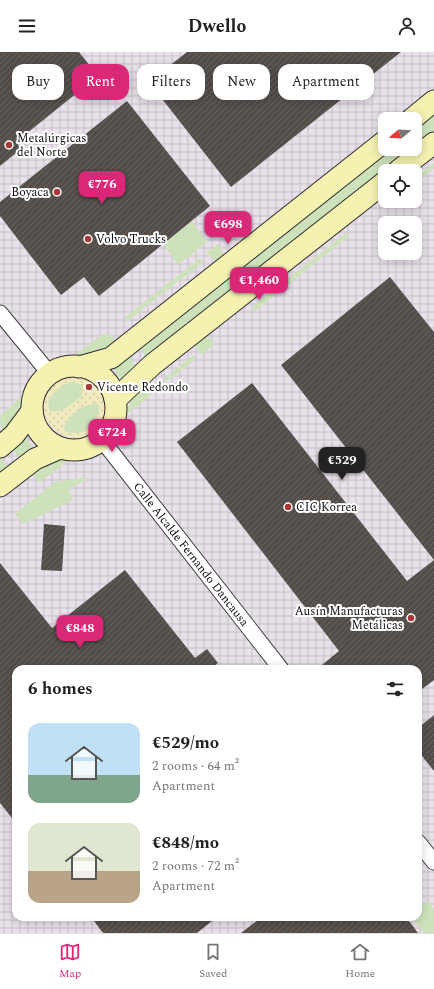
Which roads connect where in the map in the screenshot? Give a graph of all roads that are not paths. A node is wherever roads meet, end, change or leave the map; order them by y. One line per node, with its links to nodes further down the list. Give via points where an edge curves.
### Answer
1 (434, 101): 2 (main road)
2 (421, 112)
3 (434, 143): 5 (main road)
4 (378, 147): 8 (main road, via 111,358)
5 (407, 164)
6 (378, 187): 10 (main road, via 152,365)
7 (0, 313): 9 (street)
8 (80, 367): 9 (main road, via 61,368); 10 (main road, via 92,370 103,378)
9 (49, 373): 11 (main road, via 37,389)
10 (115, 400): 12 (main road, via 114,422)
11 (32, 411): 13 (main road, via 14,435); 14 (main road, via 34,423 40,434)
12 (102, 440): 14 (main road, via 82,450); 16 (street, Calle Alcalde Fernando Dancausa)
13 (0, 447)
14 (60, 448): 15 (main road, via 35,459)
15 (0, 486)
16 (278, 665)
17 (422, 847): 18 (street)
18 (434, 862)

